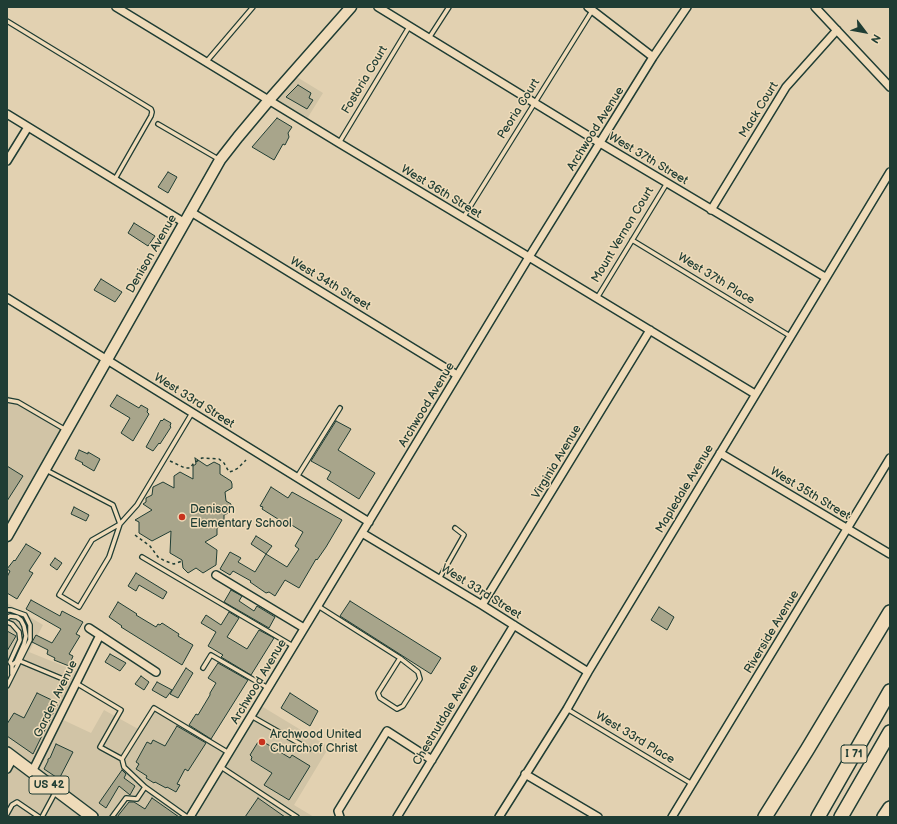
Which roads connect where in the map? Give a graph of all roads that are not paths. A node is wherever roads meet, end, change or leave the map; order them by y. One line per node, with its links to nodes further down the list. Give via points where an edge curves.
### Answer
1 (116, 7): 15 (street, West 36th Street)
2 (246, 7): 8 (lane)
3 (351, 7): 17 (main road, Denison Avenue)
4 (378, 7): 11 (street, West 37th Street)
5 (449, 7): 13 (lane)
6 (687, 7): 14 (street, Archwood Avenue)
7 (815, 7): 12 (street)
8 (252, 8): 15 (lane)
9 (590, 9): 14 (street); 18 (lane, Peoria Court)
10 (7, 21): 27 (lane, via 151,109 151,116)
11 (409, 27): 13 (street, West 37th Street); 23 (lane, Fostoria Court)
12 (837, 30): 16 (street); 29 (street, Mack Court, via 786,87)
13 (429, 38): 18 (street, West 37th Street)
14 (653, 58): 22 (street, Archwood Avenue)
15 (206, 61): 17 (street, West 36th Street)
16 (890, 87)
17 (269, 100): 23 (street, West 36th Street); 24 (main road, Denison Avenue)
18 (535, 103): 22 (street, West 37th Street); 31 (lane, Peoria Court)
19 (7, 114): 21 (street)
20 (158, 124): 24 (lane)
21 (28, 127): 25 (street); 27 (street)
22 (600, 143): 28 (street, West 37th Street); 34 (street, Archwood Avenue)
23 (339, 144): 31 (street, West 36th Street)
24 (220, 160): 30 (main road, Denison Avenue)
25 (7, 161)
26 (890, 172): 35 (street, Mapledale Avenue)
27 (115, 179): 32 (street)
28 (667, 182): 29 (street, West 37th Street); 33 (lane, Mount Vernon Court)
29 (711, 210): 35 (street, West 37th Street)
30 (191, 212): 32 (main road, Denison Avenue); 41 (street, West 34th Street)
31 (463, 218): 34 (street, West 36th Street)
32 (185, 223): 40 (main road, Denison Avenue)
33 (632, 240): 37 (lane, Mount Vernon Court); 39 (lane, West 37th Place)
34 (529, 257): 37 (street, West 36th Street); 41 (street, Archwood Avenue)
35 (826, 278): 39 (street, Mapledale Avenue)
36 (7, 298): 40 (street, West 33rd Street)
37 (597, 298): 38 (street, West 36th Street)
38 (650, 330): 42 (street, West 36th Street); 61 (street, Virginia Avenue)
39 (790, 336): 42 (street, Mapledale Avenue)
40 (106, 360): 45 (street, West 33rd Street); 46 (main road, Denison Avenue)
41 (457, 375): 51 (street, Archwood Avenue)
42 (755, 394): 47 (street, Mapledale Avenue)
43 (7, 400): 46 (lane, via 18,402)
44 (340, 408): 50 (lane)
45 (192, 413): 50 (street, West 33rd Street); 52 (lane, via 137,505)
46 (66, 430): 49 (main road, Denison Avenue)
47 (720, 453): 54 (street, West 35th Street); 77 (street, Mapledale Avenue)
48 (890, 458): 54 (street, Riverside Avenue)
49 (45, 469): 52 (lane, via 113,505); 56 (main road, Denison Avenue)
50 (297, 477): 51 (street, West 33rd Street)
51 (369, 522): 55 (street, Archwood Avenue)
52 (120, 524): 52 (lane, via 92,540 59,595 79,607 109,556)
53 (455, 528): 60 (lane, via 464,535)
54 (847, 529): 57 (street, West 35th Street); 97 (street, Riverside Avenue)
55 (362, 533): 60 (street, West 33rd Street); 62 (street, Archwood Avenue)
56 (7, 536)
57 (890, 554)
58 (142, 557): 71 (lane)
59 (216, 575): 69 (street)
60 (439, 579): 61 (street, West 33rd Street)
61 (482, 605): 67 (street, West 33rd Street)
62 (318, 606): 69 (street, Archwood Avenue); 72 (lane)
63 (7, 610): 73 (lane, via 24,616 30,625 30,640)
64 (890, 612): 88 (highway)
65 (7, 618): 74 (lane, via 10,616 21,620 26,636)
66 (7, 622): 74 (lane, via 20,632 20,640 10,662)
67 (514, 625): 77 (street, West 33rd Street); 92 (street, Chestnutdale Avenue)
68 (88, 628): 70 (street)
69 (304, 628): 71 (street, Archwood Avenue)
70 (100, 635): 76 (street); 80 (street, Garden Avenue)
71 (293, 646): 82 (street, Archwood Avenue)
72 (400, 658): 72 (lane, via 418,672 420,679 403,706 397,709 380,698 378,692)
73 (20, 661): 78 (lane); 79 (lane)
74 (12, 666): 78 (lane)
75 (203, 668): 82 (lane, via 211,655)
76 (156, 672)
77 (588, 672): 84 (street, Mapledale Avenue)
78 (12, 675): 81 (lane)
79 (63, 679)
80 (76, 683): 91 (lane, via 121,710 100,747); 95 (street, Garden Avenue)
81 (7, 686)
82 (268, 688): 85 (street, Archwood Avenue)
83 (890, 691): 115 (highway, I 71)
84 (567, 709): 96 (street, Mapledale Avenue); 97 (lane, West 33rd Place)
85 (251, 716): 87 (lane); 89 (street, Archwood Avenue)
86 (890, 732): 116 (highway, I 71)
87 (309, 749)
88 (808, 750): 113 (highway); 114 (highway)
89 (229, 753): 91 (lane, via 154,708); 93 (street, Archwood Avenue)
90 (10, 755): 94 (street); 95 (main road, US 42)
91 (122, 759): 98 (lane, via 124,767)
92 (432, 760): 102 (street, via 387,731); 109 (street, Chestnutdale Avenue)
93 (221, 767): 107 (street, Archwood Avenue); 108 (lane)
94 (7, 769)
95 (32, 772): 99 (main road, US 42)
96 (525, 774): 110 (street, Mapledale Avenue); 111 (street)
97 (693, 784): 112 (street, Riverside Avenue)
98 (146, 787): 106 (lane, via 137,799 126,798); 107 (lane)
99 (57, 790): 104 (lane); 105 (main road, US 42)
100 (890, 808): 117 (highway)
101 (7, 814): 103 (lane, via 17,802)
102 (339, 814)
103 (39, 817)
104 (42, 817)
105 (92, 817)
106 (112, 817)
107 (189, 817)
108 (297, 817)
109 (397, 817)
110 (499, 817)
111 (598, 817)
112 (672, 817)
113 (765, 817)
114 (773, 817)
115 (818, 817)
116 (841, 817)
117 (884, 817)

